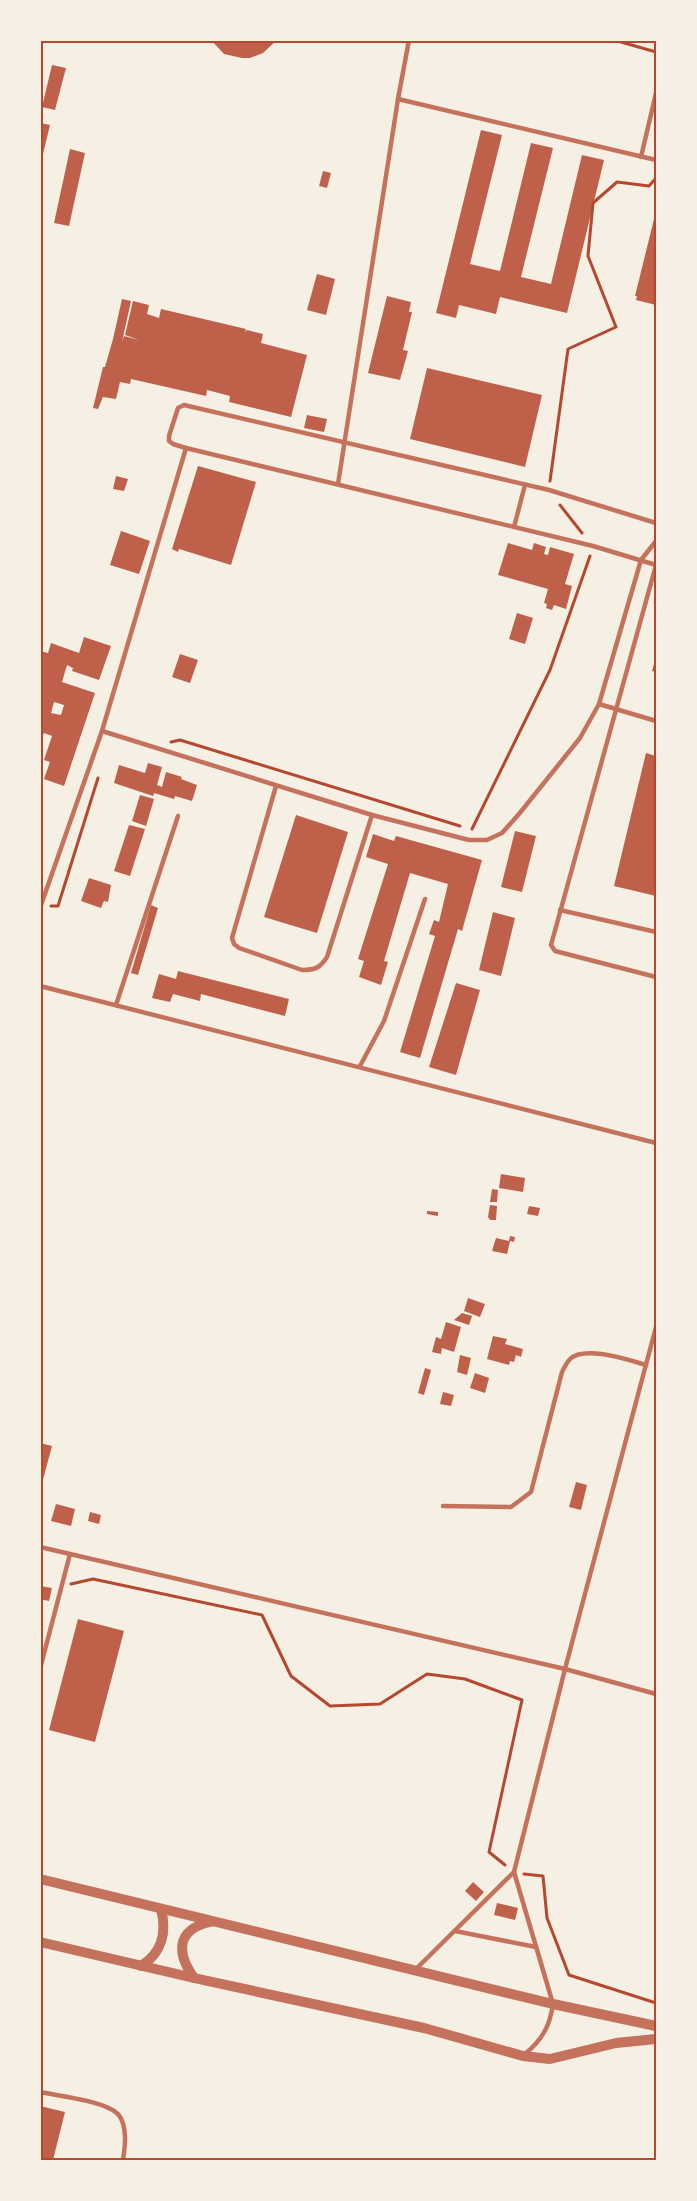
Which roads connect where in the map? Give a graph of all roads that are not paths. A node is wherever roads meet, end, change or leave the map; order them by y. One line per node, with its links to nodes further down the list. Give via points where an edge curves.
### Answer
1 (409, 40): 3 (lane)
2 (657, 93): 4 (lane)
3 (398, 99): 4 (lane); 6 (lane)
4 (641, 157): 5 (lane)
5 (657, 160)
6 (343, 444): 7 (lane, via 184,405 178,408 169,441); 8 (lane); 9 (lane)
7 (186, 448): 8 (lane); 18 (lane)
8 (338, 484): 11 (lane)
9 (525, 485): 10 (lane); 11 (lane)
10 (657, 523)
11 (514, 527): 13 (lane)
12 (657, 541): 13 (lane)
13 (641, 560): 14 (lane); 15 (lane)
14 (656, 565): 16 (lane)
15 (598, 704): 16 (lane); 20 (lane, via 580,738 502,833 487,840 469,840)
16 (615, 709): 17 (lane); 24 (lane)
17 (657, 721)
18 (102, 731): 19 (lane); 23 (lane)
19 (276, 786): 20 (lane); 20 (lane, via 232,938 239,948 302,970 321,966 327,957)
20 (372, 815)
21 (178, 816): 28 (lane)
22 (425, 899): 29 (lane, via 384,1021)
23 (41, 907)
24 (560, 910): 25 (lane); 26 (lane, via 551,945 555,951)
25 (657, 932)
26 (657, 977)
27 (40, 986): 28 (lane)
28 (116, 1005): 29 (lane)
29 (360, 1066): 30 (lane)
30 (657, 1143)
31 (657, 1327): 32 (lane)
32 (646, 1365): 33 (lane, via 608,1355 579,1353 570,1359 562,1372 531,1492 511,1507); 37 (lane)
33 (443, 1506)
34 (40, 1547): 35 (lane)
35 (70, 1554): 36 (lane); 37 (lane)
36 (40, 1669)
37 (565, 1669): 38 (lane); 39 (lane)
38 (657, 1694)
39 (514, 1872): 43 (lane); 45 (lane)
40 (40, 1879): 41 (street)
41 (161, 1909): 42 (street); 46 (street, via 164,1934 159,1950)
42 (213, 1922): 47 (street); 48 (street, via 190,1930 183,1942 181,1955)
43 (455, 1931): 45 (lane); 47 (lane)
44 (40, 1942): 46 (street)
45 (536, 1947): 49 (lane)
46 (141, 1966): 48 (street)
47 (415, 1970): 49 (street)
48 (194, 1978): 52 (street, via 424,2028)
49 (553, 2004): 50 (street); 52 (lane, via 545,2032)
50 (657, 2026)
51 (657, 2038): 52 (street, via 550,2059)
52 (523, 2056)
53 (40, 2092): 54 (lane, via 98,2105 118,2114 124,2134)
54 (123, 2160)

